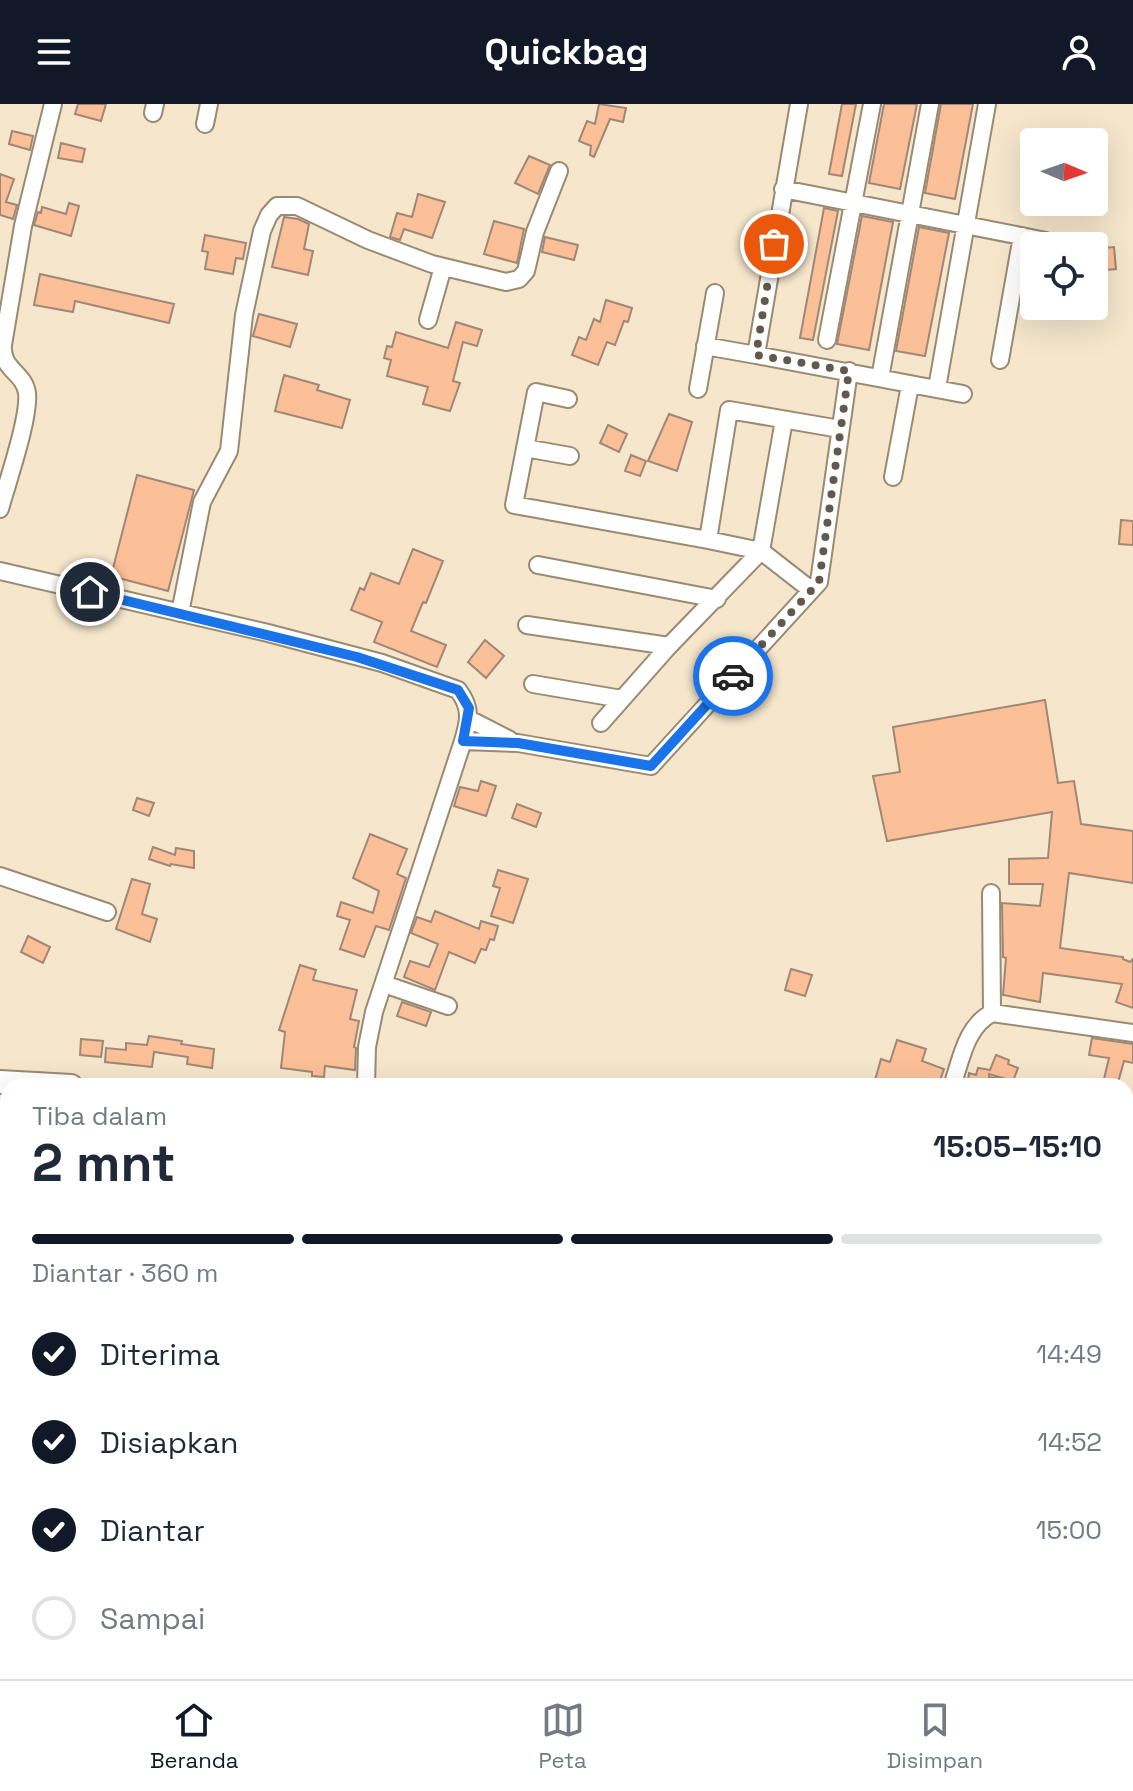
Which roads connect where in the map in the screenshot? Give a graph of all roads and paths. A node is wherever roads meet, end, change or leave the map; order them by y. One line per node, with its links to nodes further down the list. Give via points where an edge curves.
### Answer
1 (53, 104): 34 (street, via 23,226 3,345 4,361 20,379 27,398)
2 (209, 104): 7 (street)
3 (799, 104): 9 (street)
4 (872, 104): 10 (street)
5 (930, 104): 11 (street)
6 (987, 104): 12 (street)
7 (205, 124)
8 (559, 171): 15 (street, via 519,279 486,279)
9 (783, 189): 10 (street); 20 (street)
10 (853, 203): 11 (street); 18 (street)
11 (910, 213): 12 (street); 23 (street)
12 (966, 224): 13 (street); 25 (street)
13 (1020, 236)
14 (1020, 247): 21 (street)
15 (443, 267): 17 (street); 41 (street, via 368,240 297,206 277,206 269,215 244,315 229,451 202,502)
16 (715, 293): 19 (street)
17 (428, 320)
18 (827, 340)
19 (705, 346): 20 (street); 26 (street)
20 (756, 355): 22 (street)
21 (1000, 360)
22 (849, 371): 23 (street); 30 (street)
23 (880, 378): 24 (street)
24 (910, 385): 25 (street); 33 (street)
25 (937, 388): 27 (street)
26 (698, 389)
27 (963, 394)
28 (568, 399): 31 (street, via 536,392)
29 (784, 420): 30 (street); 35 (street, via 729,410); 36 (street)
30 (840, 429): 39 (street, via 819,582)
31 (525, 448): 32 (street); 35 (street, via 514,505)
32 (570, 456)
33 (893, 477)
34 (0, 509)
35 (708, 540): 36 (street)
36 (761, 551): 39 (street); 40 (street)
37 (538, 565): 40 (street)
38 (0, 571): 41 (street)
39 (811, 590): 49 (street, via 651,766)
40 (717, 599): 43 (street)
41 (180, 613): 46 (street, via 428,678 458,690)
42 (527, 625): 43 (street)
43 (669, 646): 45 (street)
44 (533, 684): 45 (street)
45 (622, 699): 47 (street)
46 (469, 719): 48 (street); 49 (street)
47 (601, 723)
48 (463, 741): 49 (street); 53 (street)
49 (518, 743)
50 (0, 876): 52 (street)
51 (991, 893): 55 (street)
52 (107, 912)
53 (384, 984): 54 (street); 57 (street, via 367,1047)
54 (448, 1006)
55 (992, 1013): 56 (street); 58 (street, via 971,1031)
56 (1133, 1033)
57 (366, 1078)
58 (955, 1078)

